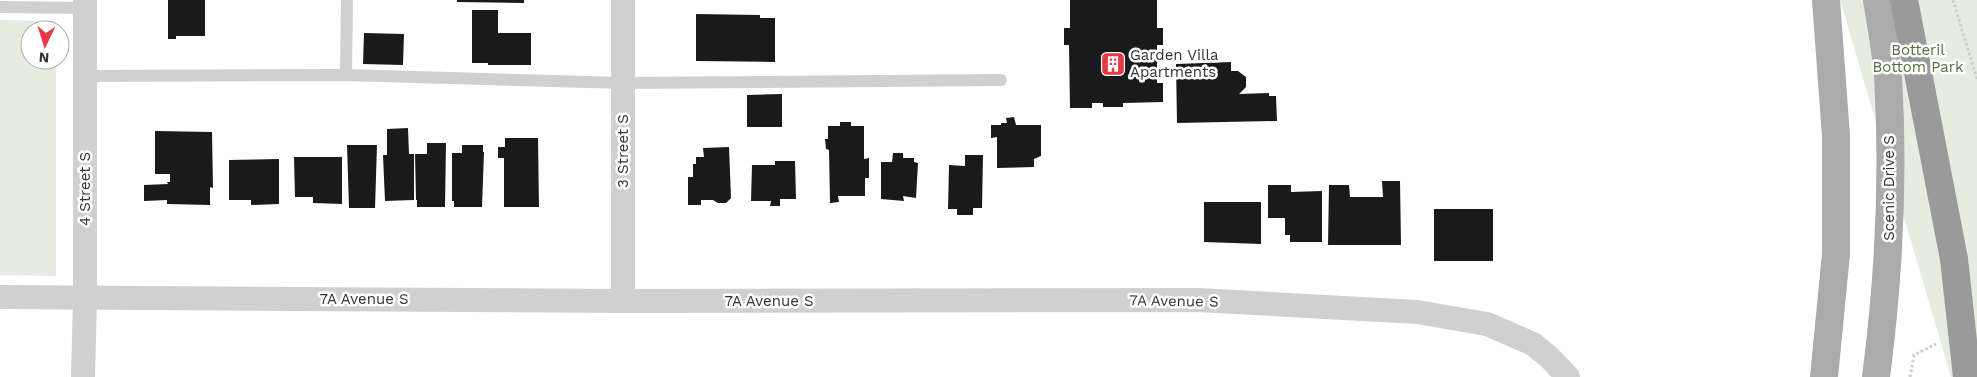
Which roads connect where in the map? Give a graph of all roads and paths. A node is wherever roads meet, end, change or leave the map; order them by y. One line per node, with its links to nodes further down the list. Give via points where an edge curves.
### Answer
1 (347, 0): 9 (lane)
2 (623, 0): 13 (street, 3 Street S)
3 (1826, 0): 19 (main road, via 1836,136 1836,254)
4 (1877, 0): 20 (main road, Scenic Drive S, via 1888,74 1891,214)
5 (1904, 0): 21 (highway, via 1954,259)
6 (1953, 0): 11 (path)
7 (85, 4): 8 (lane); 10 (street, 4 Street S)
8 (0, 7)
9 (346, 75): 10 (lane); 13 (lane)
10 (85, 76): 15 (street, 4 Street S)
11 (1977, 79)
12 (1001, 80): 13 (lane)
13 (623, 83): 16 (street, 3 Street S)
14 (0, 297): 15 (street, 7A Avenue S)
15 (85, 298): 16 (street, 7A Avenue S); 17 (street, 4 Street S)
16 (623, 301): 18 (street, 7A Avenue S, via 1198,300 1418,312 1487,324 1533,344)
17 (83, 377)
18 (1568, 377)
19 (1824, 377)
20 (1876, 377)
21 (1967, 377)

